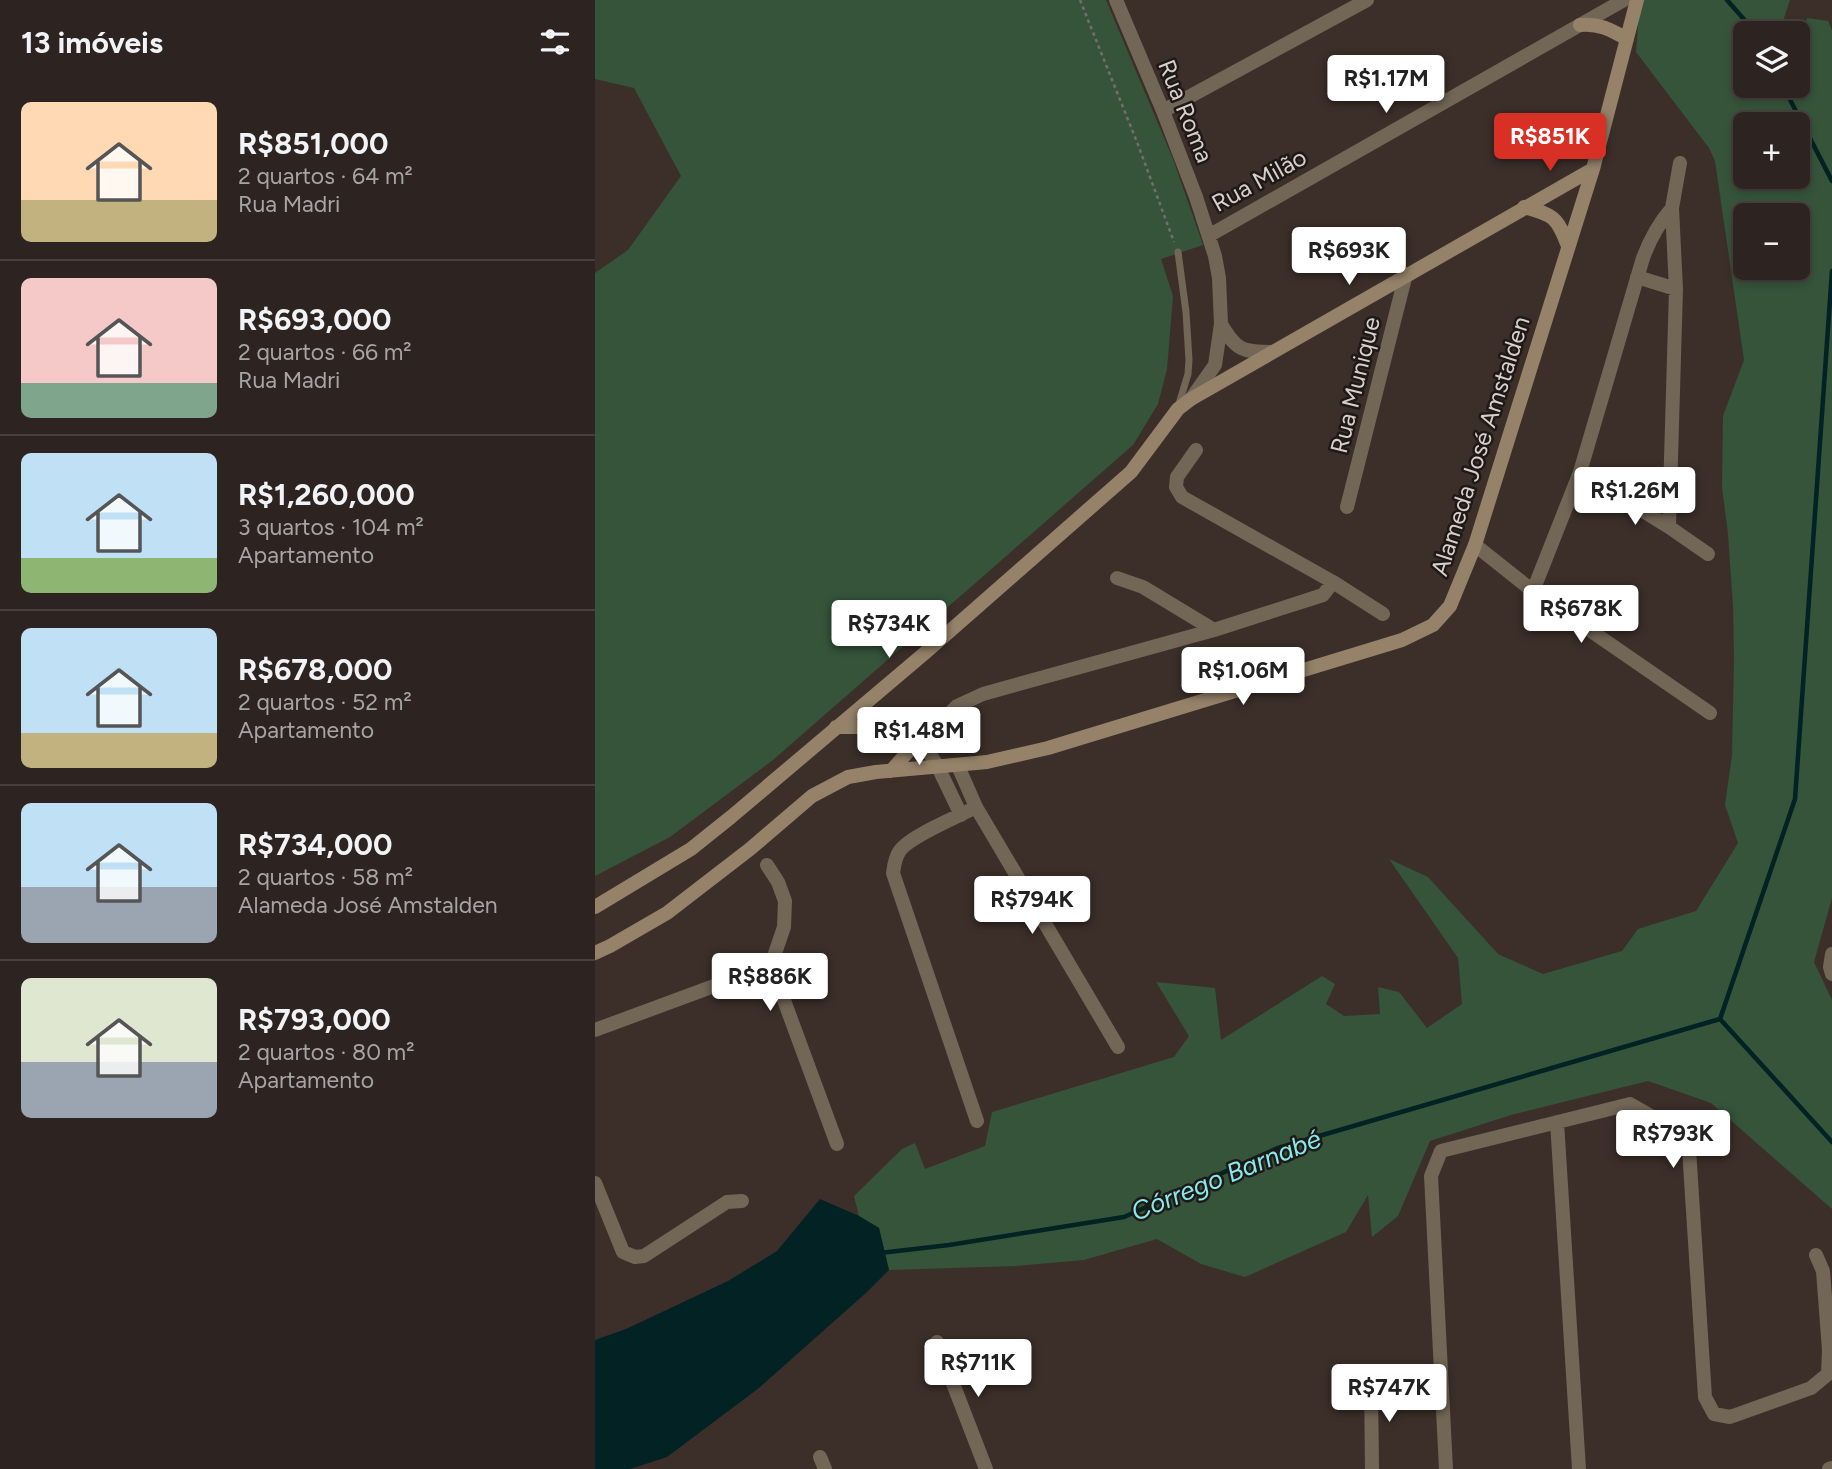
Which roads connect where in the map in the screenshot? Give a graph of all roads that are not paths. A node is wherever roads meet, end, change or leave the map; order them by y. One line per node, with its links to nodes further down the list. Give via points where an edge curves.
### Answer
1 (1116, 0): 7 (street, Rua Roma)
2 (1367, 0): 7 (street)
3 (1624, 0): 5 (street, Rua Milão)
4 (1637, 0): 6 (street, Alameda José Amstalden)
5 (1580, 25): 6 (street, via 1603,27); 12 (street, Rua Milão)
6 (1627, 39): 9 (street, Alameda José Amstalden)
7 (1163, 111): 12 (street, Rua Roma)
8 (1680, 163): 11 (street)
9 (1593, 169): 10 (street); 13 (street, Alameda José Amstalden)
10 (1524, 207): 13 (street, via 1552,216); 15 (street)
11 (1672, 208): 16 (street, via 1651,238); 17 (street)
12 (1209, 234): 18 (street, Rua Roma, via 1219,278)
13 (1568, 246): 26 (street, Alameda José Amstalden)
14 (1178, 252): 21 (lane, via 1189,360)
15 (1406, 274): 19 (street); 24 (street, Rua Munique)
16 (1637, 277): 17 (street); 23 (street)
17 (1676, 289): 25 (street)
18 (1221, 324): 19 (street, via 1240,349); 20 (street, Rua Roma, via 1215,365)
19 (1271, 352): 20 (street)
20 (1191, 399): 21 (street)
21 (1178, 409): 34 (street, via 1131,472)
22 (1196, 450): 29 (street, via 1177,477 1182,497)
23 (1580, 472): 25 (street); 30 (street)
24 (1347, 507)
25 (1669, 527): 27 (street)
26 (1475, 545): 30 (street); 36 (street, Alameda José Amstalden, via 1450,606 1433,625 1402,640 1048,748)
27 (1707, 554)
28 (1117, 578): 32 (street, via 1143,587)
29 (1333, 582): 31 (street); 32 (street, via 1323,595)
30 (1534, 591): 33 (street)
31 (1383, 614)
32 (1214, 630): 35 (street, via 983,694 957,706)
33 (1710, 713)
34 (836, 727): 35 (street); 42 (street, via 691,849)
35 (920, 738): 37 (street); 38 (street)
36 (958, 766): 37 (street, Alameda José Amstalden); 39 (street)
37 (938, 768): 38 (street, Alameda José Amstalden); 40 (street)
38 (891, 771): 43 (street, Alameda José Amstalden, via 848,777 813,796 667,913)
39 (976, 807): 40 (street); 48 (street)
40 (961, 815): 49 (street, via 899,849 893,873)
41 (767, 866): 45 (street, via 785,901 783,927)
42 (595, 907)
43 (595, 953)
44 (1832, 954): 46 (street)
45 (771, 965): 47 (street); 51 (street)
46 (1832, 974)
47 (595, 1030)
48 (1118, 1047)
49 (977, 1121)
50 (1557, 1122): 54 (street, via 1630,1104 1679,1132 1689,1149 1705,1397 1714,1414 1730,1417 1811,1388 1828,1374 1823,1271); 59 (street, via 1441,1151 1431,1177); 60 (street)
51 (837, 1144)
52 (595, 1183): 53 (street, via 622,1252 635,1258 727,1202)
53 (742, 1201)
54 (1816, 1255)
55 (937, 1342): 57 (street)
56 (1371, 1380): 58 (street)
57 (986, 1469)
58 (1372, 1469)
59 (1446, 1469)
60 (1579, 1469)

